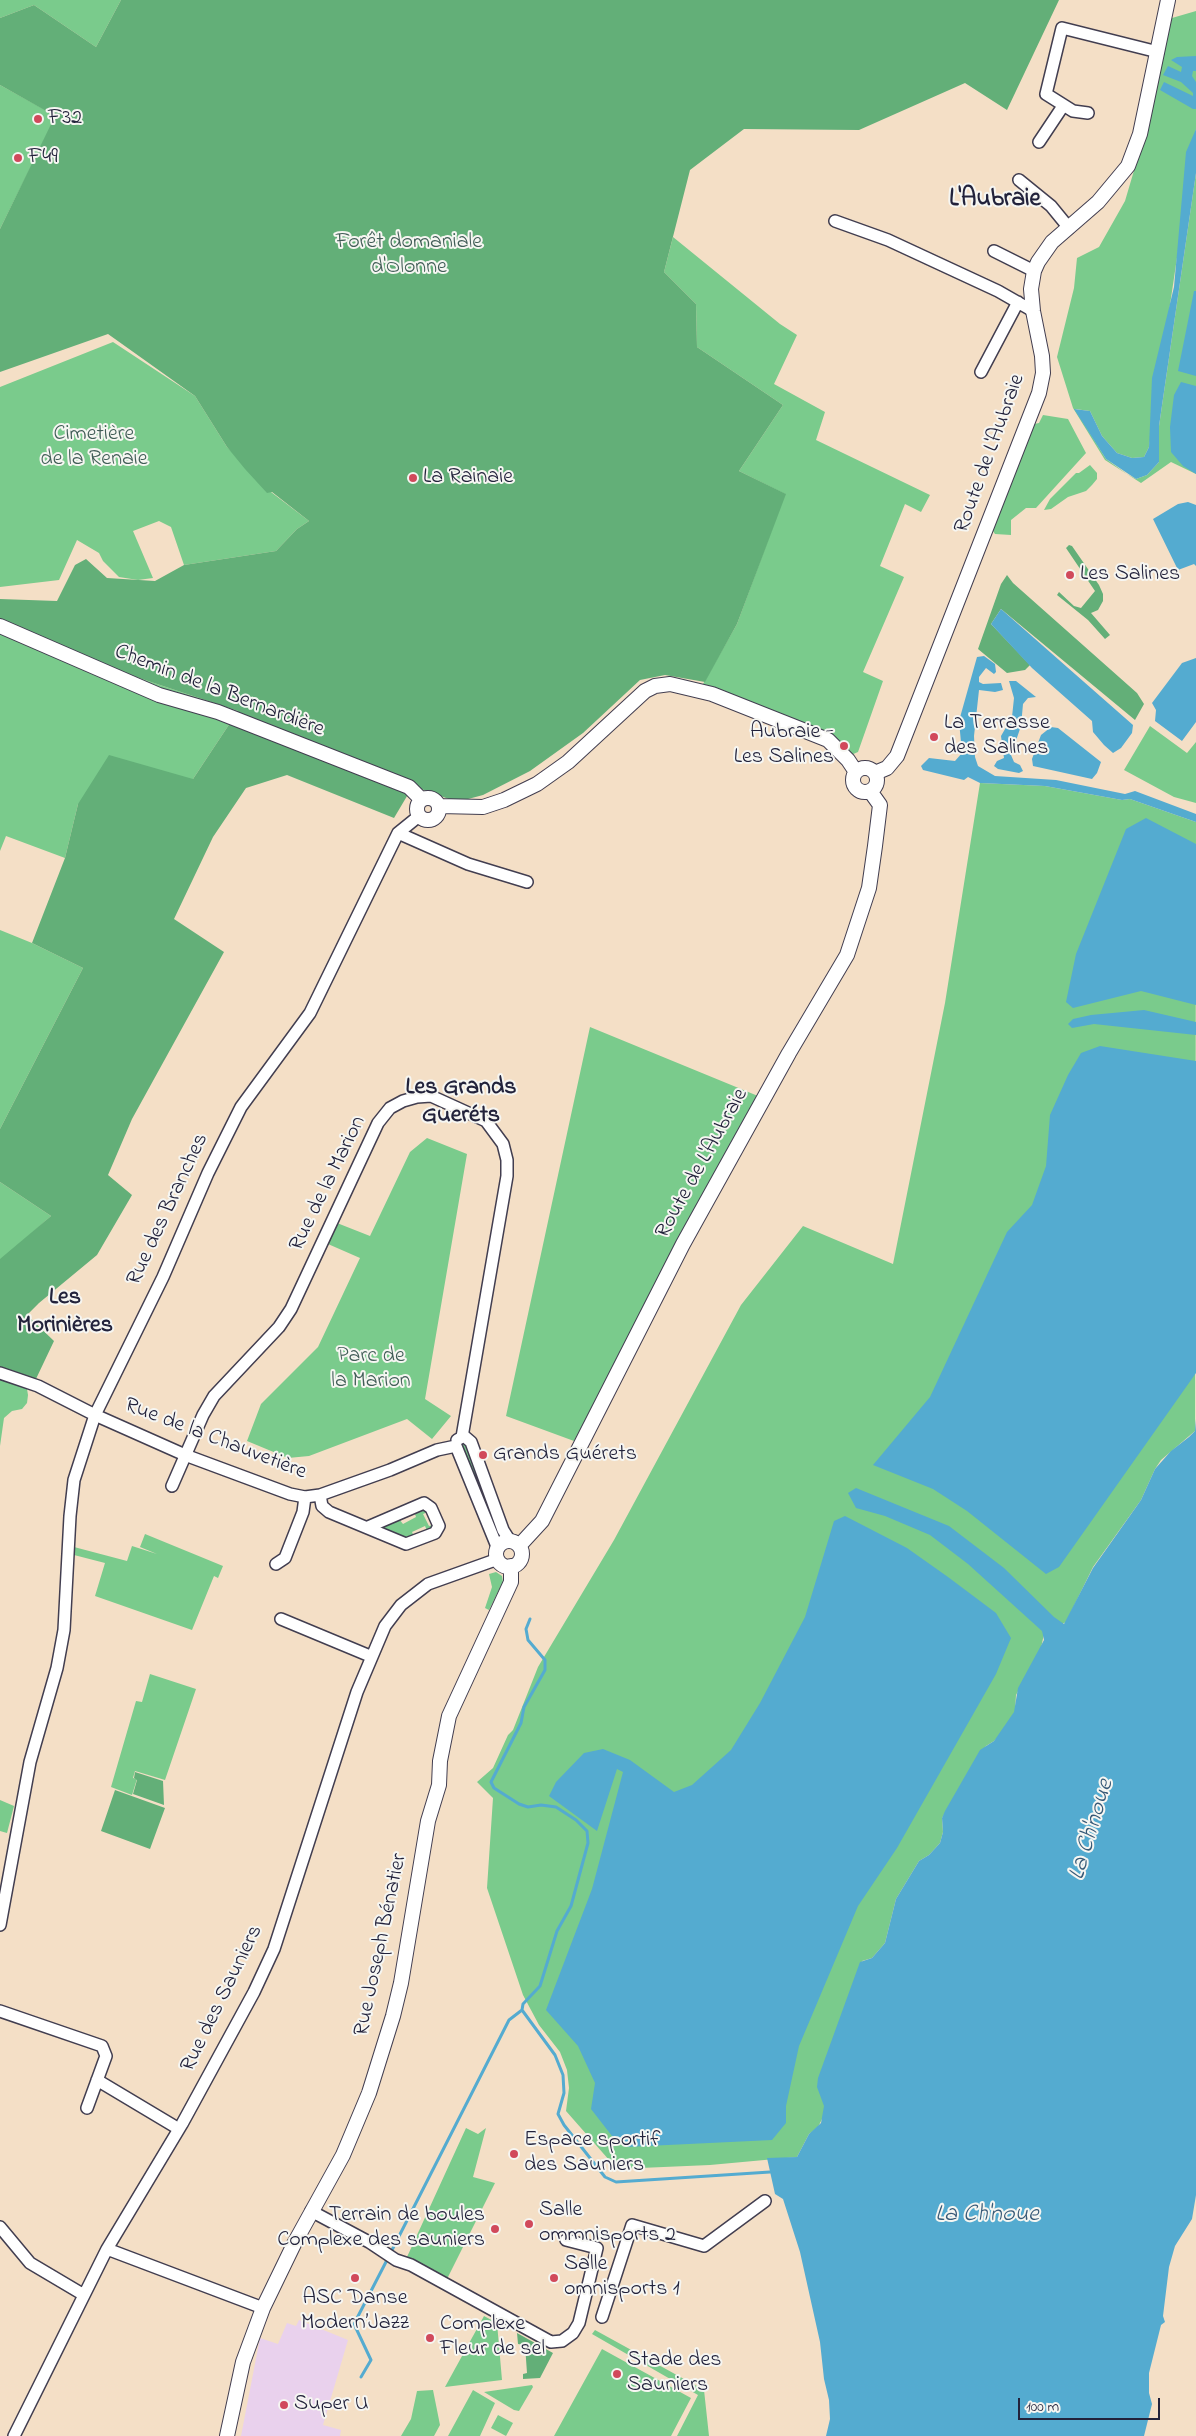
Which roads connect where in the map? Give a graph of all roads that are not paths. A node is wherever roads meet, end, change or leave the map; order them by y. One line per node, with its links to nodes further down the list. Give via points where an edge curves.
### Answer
1 (1168, 0): 2 (street, Route de L'Aubraie)
2 (1158, 52): 3 (street, via 1062,28 1045,91 1048,97); 8 (street, Route de L'Aubraie, via 1140,134 1128,166 1106,194)
3 (1063, 106): 4 (street); 5 (street)
4 (1088, 113)
5 (1039, 142)
6 (1019, 180): 8 (street, via 1051,206)
7 (835, 221): 11 (street, via 888,240)
8 (1069, 228): 10 (street, Route de L'Aubraie, via 1044,251)
9 (994, 251): 10 (street)
10 (1034, 271): 12 (street, Route de L'Aubraie, via 1031,289)
11 (1018, 302): 12 (street); 13 (street)
12 (1033, 311): 16 (street, Route de L'Aubraie, via 1043,373 1034,406 896,756 887,768)
13 (981, 372)
14 (0, 626): 18 (street, Chemin de la Bernardière, via 159,695 218,712 409,787)
15 (856, 772): 16 (street, via 866,768); 17 (street, via 853,782 856,788 863,792); 19 (street, via 828,740 712,694 670,684 655,686 645,692 568,762 538,784 483,807)
16 (875, 773): 17 (street, via 877,783)
17 (870, 790): 31 (street, Route de L'Aubraie, via 880,806 875,846 869,888 847,955 683,1244 542,1521)
18 (421, 800): 19 (street, via 428,797); 20 (street, via 417,810)
19 (440, 806): 20 (street, via 436,818 430,820)
20 (419, 816): 21 (street, Rue des Branches)
21 (398, 833): 22 (street, via 468,864); 24 (street, Rue des Branches, via 310,1013 240,1107 163,1277)
22 (527, 882)
23 (0, 1374): 24 (street, Rue de la Chauvetière, via 38,1386)
24 (95, 1415): 26 (street, Rue de la Chauvetière); 37 (street, Rue des Branches, via 74,1480 64,1630 57,1668 30,1762)
25 (463, 1441): 26 (street, Rue de la Marion, via 507,1160 503,1144 486,1121 431,1096 403,1101 390,1108 378,1123 291,1309 279,1327 214,1396); 28 (street); 31 (street, via 503,1530); 32 (street)
26 (185, 1455): 27 (street, Rue de la Marion); 29 (street, Rue de la Chauvetière)
27 (172, 1486)
28 (320, 1495): 29 (street, Rue de la Chauvetière); 30 (street, Rue de la Chauvetière, via 322,1506 329,1512)
29 (305, 1497): 33 (street, via 303,1512 285,1558)
30 (368, 1527): 30 (street, Rue de la Chauvetière, via 424,1504 431,1508 439,1526 435,1533 406,1544)
31 (515, 1543): 32 (street, via 503,1543); 34 (street, via 522,1557)
32 (498, 1554): 34 (street, via 503,1565); 36 (street, Rue des Sauniers, via 440,1578 411,1596 385,1626)
33 (276, 1564)
34 (511, 1566): 43 (street, Rue Joseph Bénatier, via 511,1582 449,1716 440,1761 439,1786 428,1822 401,1983 388,2033 357,2125)
35 (281, 1619): 36 (street)
36 (370, 1656): 41 (street, Rue des Sauniers, via 274,1949)
37 (0, 1925)
38 (0, 2011): 39 (street, via 102,2046 106,2056)
39 (97, 2080): 40 (street); 41 (street)
40 (87, 2108)
41 (179, 2129): 46 (street, Rue des Sauniers)
42 (764, 2201): 49 (street, via 704,2246 632,2225)
43 (311, 2211): 45 (street, via 551,2342 562,2341 573,2333 579,2323 596,2248); 48 (street, Rue Joseph Bénatier)
44 (0, 2227): 47 (street, via 30,2263)
45 (566, 2240)
46 (107, 2249): 47 (street, Rue des Sauniers); 48 (street)
47 (84, 2295): 50 (street, Rue des Sauniers)
48 (263, 2308): 51 (street, Rue Joseph Bénatier, via 241,2370)
49 (602, 2316)
50 (14, 2436)
51 (227, 2436)

